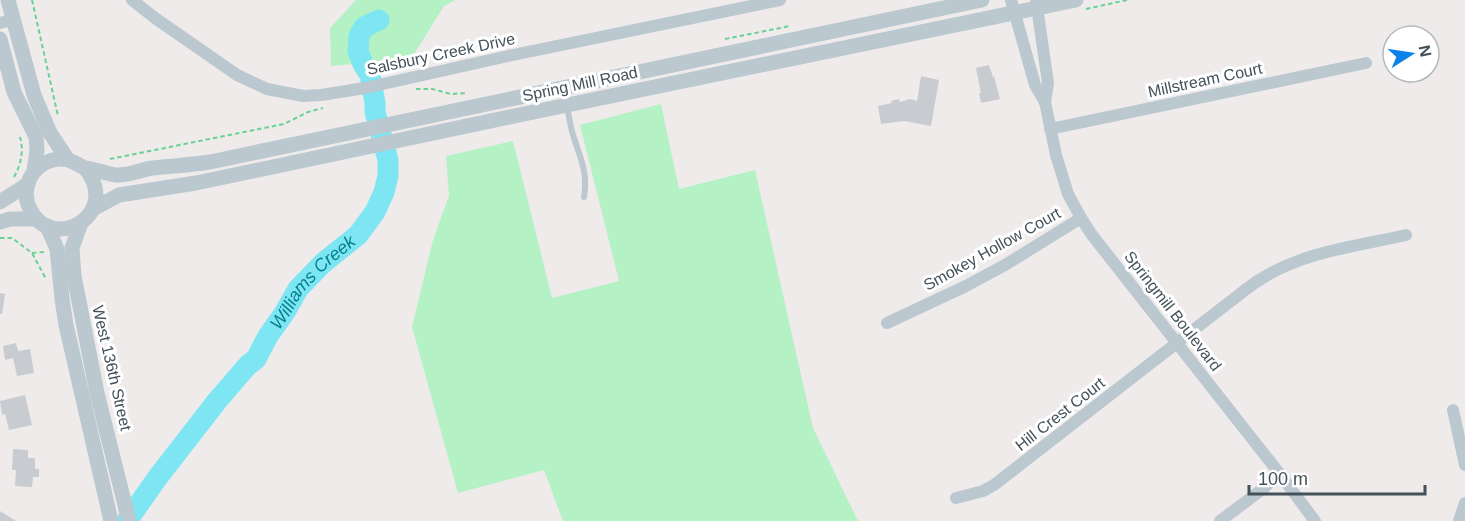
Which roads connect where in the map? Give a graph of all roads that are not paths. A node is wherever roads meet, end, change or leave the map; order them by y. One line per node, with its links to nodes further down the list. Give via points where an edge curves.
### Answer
1 (9, 0): 8 (street)
2 (132, 0): 3 (street, Salsbury Creek Drive, via 237,75 267,89 303,96 365,88)
3 (780, 0)
4 (982, 0): 15 (street, Spring Mill Road, via 200,164 120,175)
5 (1077, 0): 6 (street, Spring Mill Road)
6 (1037, 3): 7 (street, Spring Mill Road); 11 (street, Springmill Boulevard, via 1048,83)
7 (1013, 6): 11 (street, Springmill Boulevard, via 1035,85); 12 (street, Spring Mill Road)
8 (7, 21): 14 (street, via 42,116)
9 (0, 39): 16 (street, via 14,92 36,137 37,150)
10 (1366, 63): 13 (street, Millstream Court)
11 (1045, 102): 13 (street, Springmill Boulevard)
12 (567, 105): 17 (lane, via 570,127 584,166); 19 (street, Spring Mill Road, via 196,183 119,195)
13 (1050, 129): 20 (street, Springmill Boulevard, via 1062,177)
14 (68, 160): 15 (street); 16 (street, via 50,161)
15 (85, 168): 19 (street, via 96,187)
16 (25, 178): 18 (street); 22 (street, via 27,203)
17 (584, 197)
18 (0, 202)
19 (93, 209): 23 (street)
20 (1081, 218): 25 (street, Smokey Hollow Court, via 1005,265); 26 (street, Springmill Boulevard)
21 (0, 222): 22 (street, via 10,219)
22 (42, 223): 23 (street, via 55,229); 32 (street, via 57,249 66,325)
23 (81, 223): 33 (street, West 136th Street, via 72,248 74,276 97,393)
24 (1406, 235): 26 (street, Hill Crest Court, via 1333,251 1279,269)
25 (887, 323)
26 (1177, 344): 29 (street, Springmill Boulevard); 30 (street, Hill Crest Court, via 993,485)
27 (1453, 410): 28 (street)
28 (1465, 465)
29 (1279, 473): 34 (street); 35 (street, Springmill Boulevard)
30 (956, 498)
31 (1465, 503): 36 (street)
32 (111, 519)
33 (129, 521)
34 (1220, 521)
35 (1315, 521)
36 (1459, 521)

